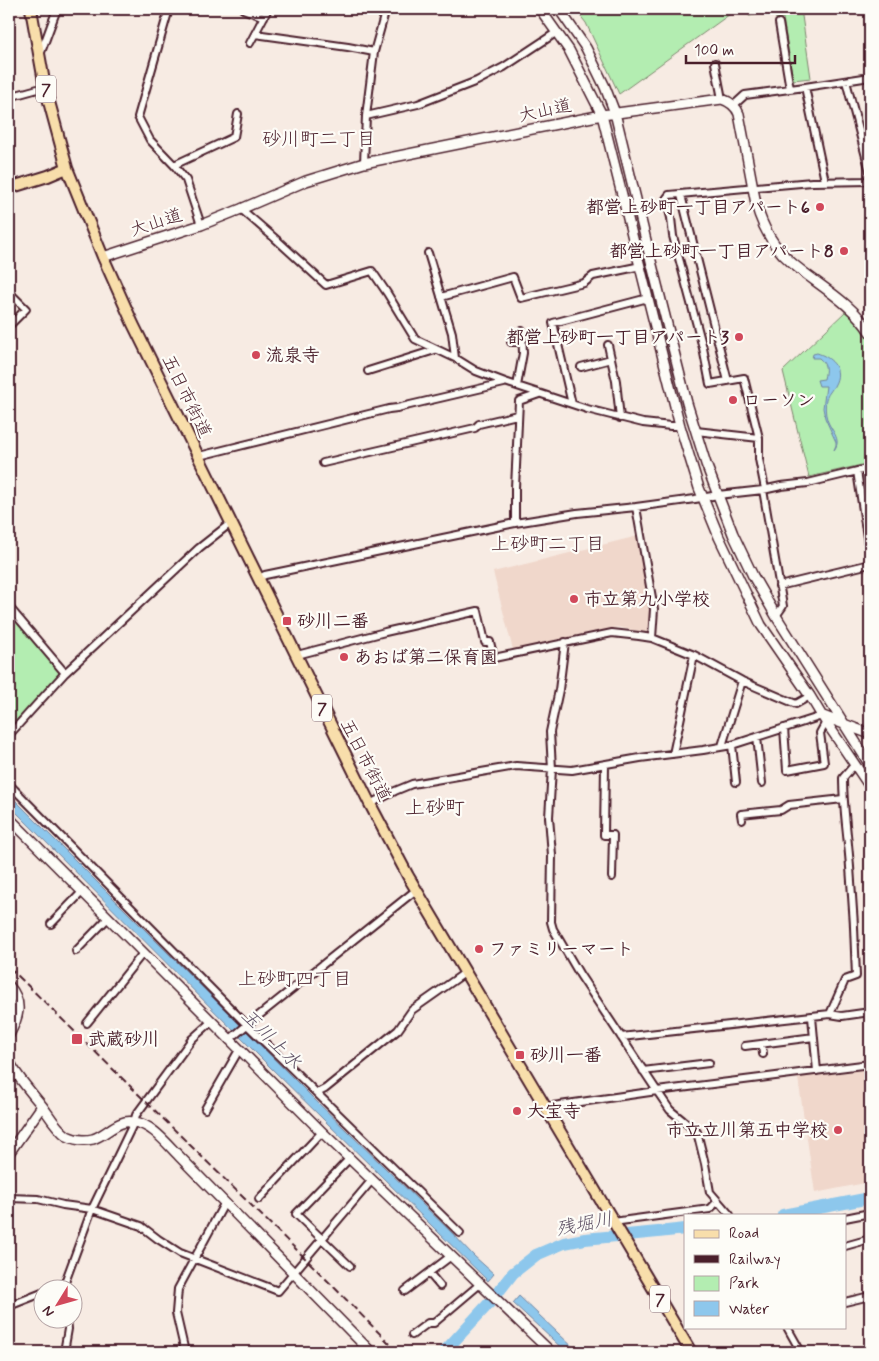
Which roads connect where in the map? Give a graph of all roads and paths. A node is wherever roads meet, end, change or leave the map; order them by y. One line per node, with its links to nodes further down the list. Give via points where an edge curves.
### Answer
1 (31, 9): 15 (main road, 五日市街道 / 7)
2 (57, 9): 15 (street)
3 (169, 9): 30 (street, via 138,117 150,140)
4 (243, 9): 9 (street)
5 (268, 9): 9 (street)
6 (386, 9): 14 (street)
7 (540, 9): 11 (street)
8 (559, 9): 25 (street, via 586,48)
9 (264, 17): 12 (street)
10 (779, 23): 21 (street)
11 (557, 32): 27 (street); 28 (street, via 477,81 418,104)
12 (255, 34): 13 (street); 14 (street)
13 (250, 43)
14 (374, 52): 28 (street)
15 (40, 56): 19 (main road, 五日市街道 / 7)
16 (715, 63): 23 (street)
17 (870, 77): 18 (street)
18 (846, 81): 20 (street); 32 (street)
19 (45, 87): 22 (street); 31 (main road, 五日市街道 / 7)
20 (805, 87): 21 (street); 33 (street)
21 (790, 89): 24 (street, via 746,95)
22 (9, 97)
23 (722, 99): 24 (street); 25 (street, 大山道)
24 (734, 105): 35 (street, via 739,114)
25 (616, 113): 27 (street, 大山道); 65 (street, via 670,338)
26 (238, 114): 30 (street, via 234,137)
27 (602, 115): 29 (street, 大山道); 42 (street)
28 (366, 116): 29 (street)
29 (364, 163): 38 (street, 大山道, via 306,181)
30 (174, 165): 39 (street, via 186,180)
31 (67, 168): 36 (main road); 41 (main road, 五日市街道 / 7)
32 (870, 172)
33 (825, 181): 34 (street); 35 (street)
34 (870, 182)
35 (752, 187): 37 (street); 48 (street, via 760,216 783,254 842,301)
36 (9, 188)
37 (680, 194): 57 (street); 57 (street, via 669,195 666,199 710,384)
38 (241, 209): 39 (street, 大山道); 52 (street, via 326,285 372,271 415,339)
39 (201, 225): 41 (street, 大山道)
40 (428, 252): 44 (street)
41 (103, 257): 67 (main road, 五日市街道 / 7)
42 (641, 266): 44 (street, via 593,276 584,283 521,298 513,277); 45 (street)
43 (9, 292): 46 (street, via 26,309)
44 (441, 297): 53 (street, via 452,333)
45 (648, 298): 61 (street, via 553,323); 64 (street)
46 (9, 326)
47 (522, 330): 50 (street)
48 (870, 332)
49 (511, 342): 50 (street)
50 (522, 342): 59 (street)
51 (608, 345): 54 (street)
52 (435, 350): 53 (street); 56 (street)
53 (455, 358): 58 (street)
54 (611, 359): 55 (street); 63 (street)
55 (581, 367)
56 (368, 371)
57 (728, 381): 66 (street, via 744,378)
58 (506, 382): 59 (street); 67 (street)
59 (517, 386): 60 (street)
60 (539, 394): 61 (street); 62 (street, via 519,401)
61 (572, 404): 63 (street)
62 (518, 415): 68 (street); 76 (street)
63 (620, 418): 64 (street)
64 (680, 426): 73 (street)
65 (696, 431): 66 (street); 72 (street)
66 (759, 438): 71 (street)
67 (198, 456): 75 (main road, 五日市街道 / 7)
68 (323, 463)
69 (870, 468): 70 (street)
70 (857, 472): 71 (street); 77 (street)
71 (764, 490): 72 (street); 80 (street)
72 (718, 495): 73 (street); 82 (street, via 753,576)
73 (703, 498): 74 (street); 89 (street, via 761,625)
74 (636, 507): 76 (street); 83 (street, via 654,609)
75 (232, 522): 79 (main road, 五日市街道 / 7); 87 (street, via 199,548)
76 (515, 523): 79 (street)
77 (870, 557)
78 (870, 564): 80 (street)
79 (259, 578): 85 (main road, 五日市街道 / 7)
80 (779, 586): 82 (street, via 783,606)
81 (9, 607): 87 (street)
82 (776, 616): 91 (street)
83 (652, 638): 84 (street, via 612,633); 86 (street)
84 (565, 642): 85 (street, via 494,658 490,642 485,642 478,612); 102 (street, via 550,732)
85 (296, 655): 108 (main road, 五日市街道 / 7)
86 (694, 656): 88 (street); 98 (street)
87 (65, 673): 94 (street)
88 (742, 681): 89 (street, via 796,704); 97 (street)
89 (810, 696): 90 (street)
90 (824, 719): 91 (street); 92 (street); 92 (street, via 820,733 824,763 787,770); 99 (street)
91 (844, 724): 93 (street); 101 (street)
92 (784, 728): 95 (street)
93 (870, 734)
94 (9, 735)
95 (757, 737): 96 (street); 104 (street)
96 (732, 745): 97 (street); 103 (street)
97 (722, 746): 98 (street)
98 (673, 754): 100 (street)
99 (855, 764): 106 (street); 107 (street, via 842,778)
100 (605, 765): 102 (street); 111 (street, via 604,835 613,835)
101 (870, 765)
102 (552, 770): 108 (street, via 516,766 412,784); 127 (street, via 553,930)
103 (736, 782)
104 (762, 783)
105 (9, 784): 125 (street)
106 (870, 787)
107 (843, 799): 110 (street, via 741,814); 121 (street, via 851,873 856,976 845,980)
108 (370, 804): 112 (main road, 五日市街道 / 7, via 413,876)
109 (9, 818): 113 (street)
110 (742, 820)
111 (612, 877)
112 (416, 890): 118 (main road, 五日市街道 / 7); 125 (street)
113 (82, 892): 114 (street); 115 (street)
114 (108, 918): 116 (street); 117 (street)
115 (51, 924)
116 (76, 951)
117 (143, 953): 123 (street); 124 (street)
118 (466, 972): 140 (street, via 412,1010 398,1030); 142 (main road, 五日市街道 / 7)
119 (9, 986): 126 (street, via 18,1009)
120 (870, 1012): 121 (street, via 842,1016)
121 (830, 1014): 122 (street)
122 (812, 1016): 127 (street); 128 (street)
123 (211, 1022): 129 (street); 144 (street, via 192,1039)
124 (86, 1023)
125 (245, 1026): 129 (street); 140 (street)
126 (9, 1035)
127 (621, 1037): 137 (street)
128 (814, 1037): 130 (street); 138 (street)
129 (231, 1039): 132 (street)
130 (762, 1044): 131 (street); 133 (street)
131 (745, 1046)
132 (239, 1050): 143 (street); 145 (street)
133 (763, 1054)
134 (9, 1060): 141 (street)
135 (709, 1063): 137 (street)
136 (870, 1064): 138 (street)
137 (643, 1071): 139 (street)
138 (817, 1071): 139 (street)
139 (657, 1091): 142 (street); 151 (street, via 670,1110 697,1132 710,1192)
140 (317, 1093): 158 (street)
141 (42, 1106): 144 (street, via 61,1131 76,1139 93,1139 118,1124); 146 (street)
142 (546, 1107): 157 (main road, 五日市街道 / 7)
143 (205, 1108)
144 (134, 1122): 152 (street, via 147,1126 158,1136); 153 (street)
145 (322, 1132): 147 (street); 150 (street)
146 (9, 1153)
147 (350, 1158): 148 (street); 159 (street, via 296,1214)
148 (372, 1180): 159 (street); 162 (street)
149 (9, 1198): 153 (street, via 38,1199)
150 (259, 1199)
151 (718, 1201): 154 (street); 157 (street, via 710,1209)
152 (224, 1204): 163 (street); 166 (street)
153 (92, 1209): 163 (street, via 141,1226 175,1250); 167 (street)
154 (729, 1213)
155 (870, 1213): 156 (street)
156 (846, 1218)
157 (615, 1224): 182 (main road, 五日市街道 / 7)
158 (460, 1233)
159 (323, 1239): 164 (street); 166 (street)
160 (870, 1239): 161 (street)
161 (846, 1246)
162 (452, 1256): 165 (street); 169 (street)
163 (194, 1258): 166 (street, via 278,1291); 179 (street, via 178,1289 176,1313)
164 (350, 1266)
165 (429, 1273): 168 (street); 170 (street)
166 (293, 1274): 180 (street)
167 (67, 1278)
168 (440, 1286)
169 (484, 1287): 177 (street); 181 (street)
170 (405, 1291)
171 (870, 1296): 173 (street)
172 (32, 1297): 174 (street)
173 (846, 1302)
174 (9, 1306)
175 (68, 1328): 178 (street)
176 (788, 1328): 183 (street)
177 (412, 1335)
178 (64, 1352)
179 (185, 1352)
180 (371, 1352)
181 (551, 1352)
182 (691, 1352)
183 (801, 1352)

